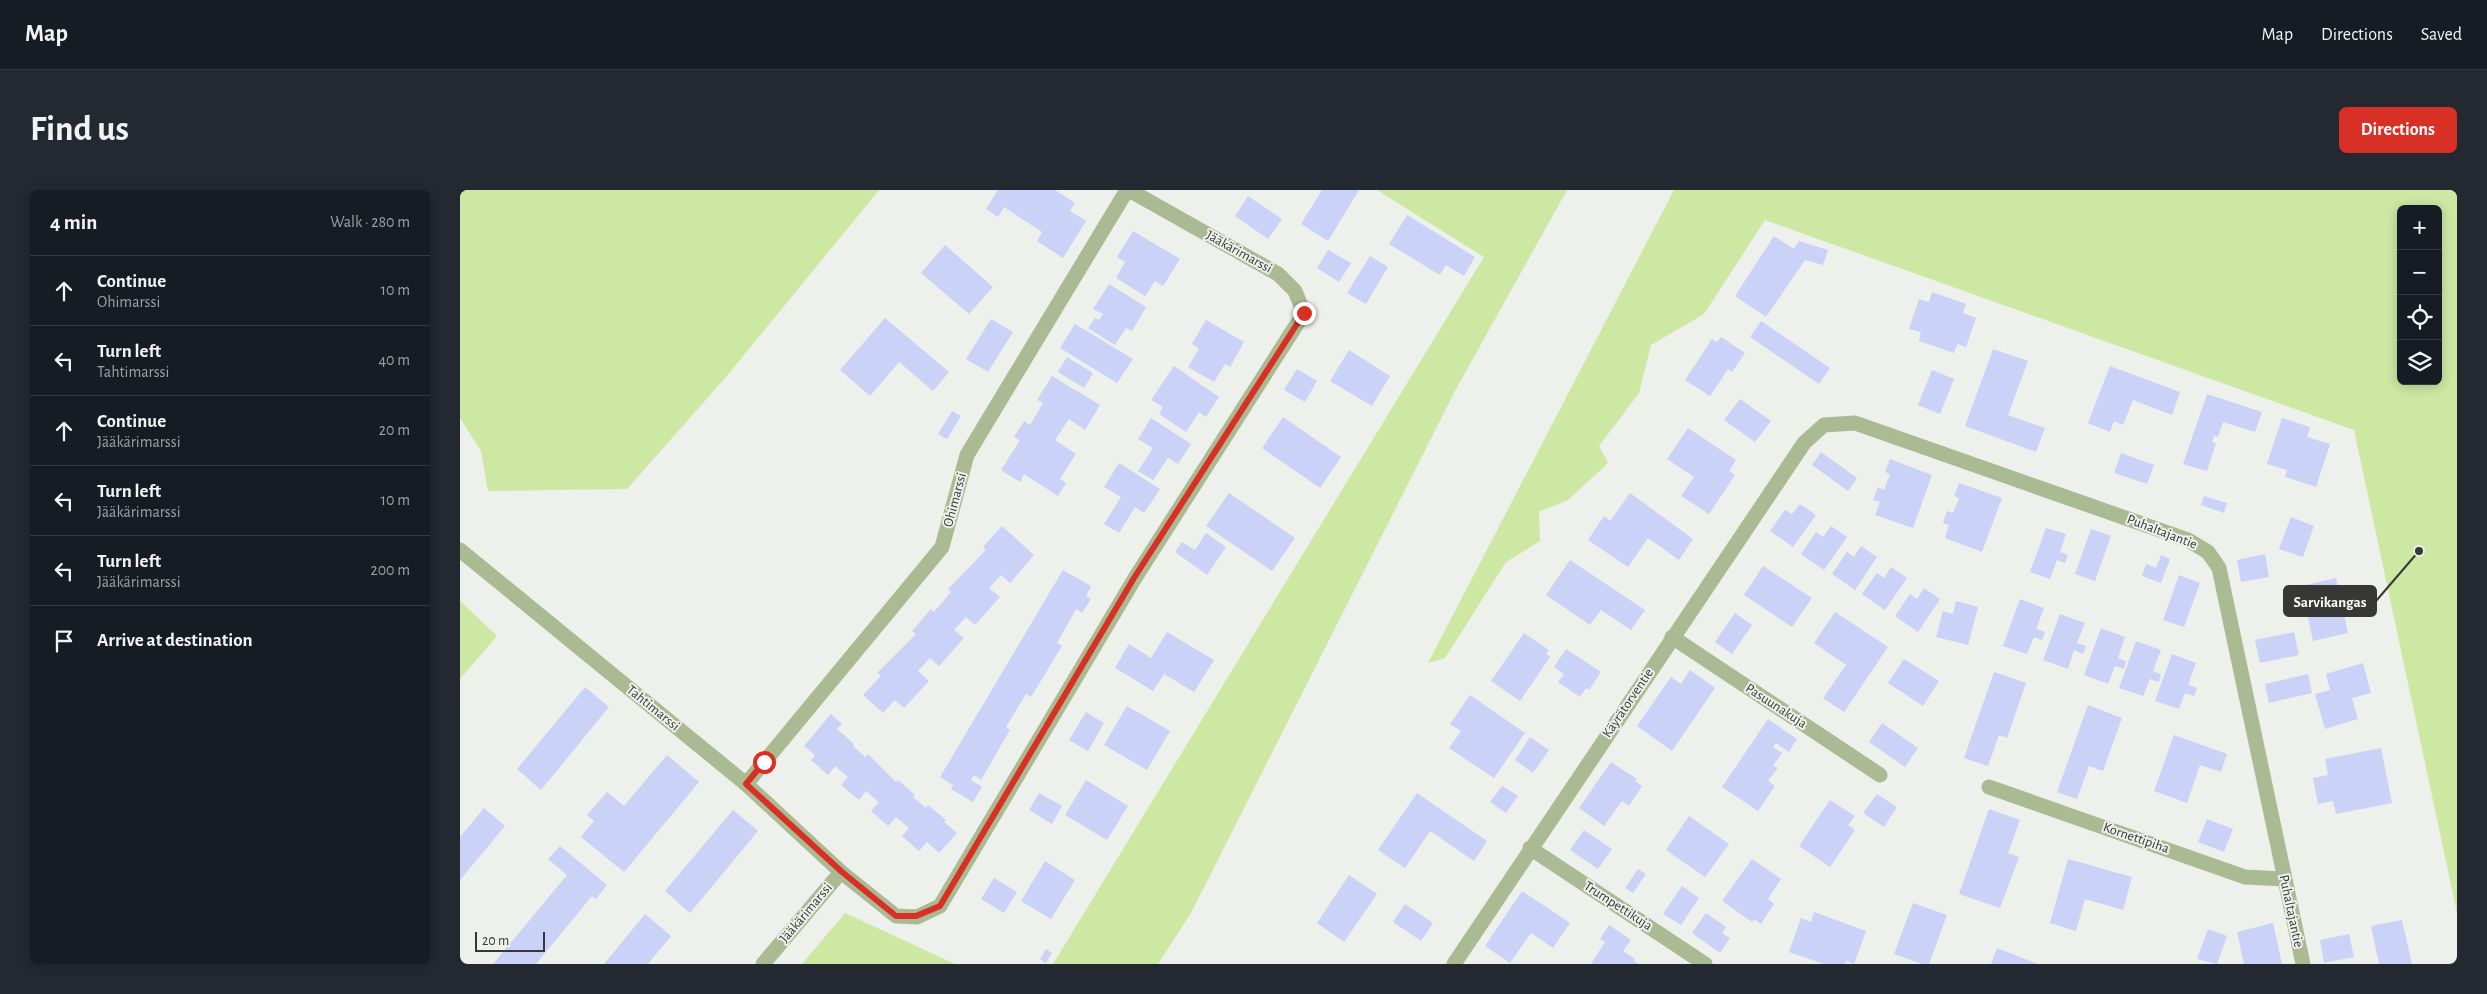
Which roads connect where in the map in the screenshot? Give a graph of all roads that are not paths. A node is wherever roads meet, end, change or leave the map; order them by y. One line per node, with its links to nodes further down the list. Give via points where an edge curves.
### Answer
1 (1128, 190): 6 (street, Ohimarssi, via 967,455 942,547); 9 (street, Jääkärimarssi, via 1278,274 1295,291 1304,313 1134,578 940,906 916,916 896,916)
2 (1804, 442): 4 (street, Käyrätorventie); 10 (street, Puhaltajantie, via 1824,425 1855,423 2188,540 2208,552 2218,568)
3 (460, 550): 6 (street, Tahtimarssi)
4 (1672, 637): 5 (street, Pasuunakuja); 8 (street, Käyrätorventie)
5 (1880, 775)
6 (746, 784): 9 (street, Tahtimarssi)
7 (1989, 787): 10 (street, Kornettipiha, via 2244,877)
8 (1530, 848): 12 (street, Käyrätorventie); 13 (street, Trumpettikuja)
9 (842, 872): 11 (street, Jääkärimarssi)
10 (2284, 879): 14 (street, Puhaltajantie)
11 (763, 964)
12 (1454, 964)
13 (1705, 964)
14 (2303, 964)

